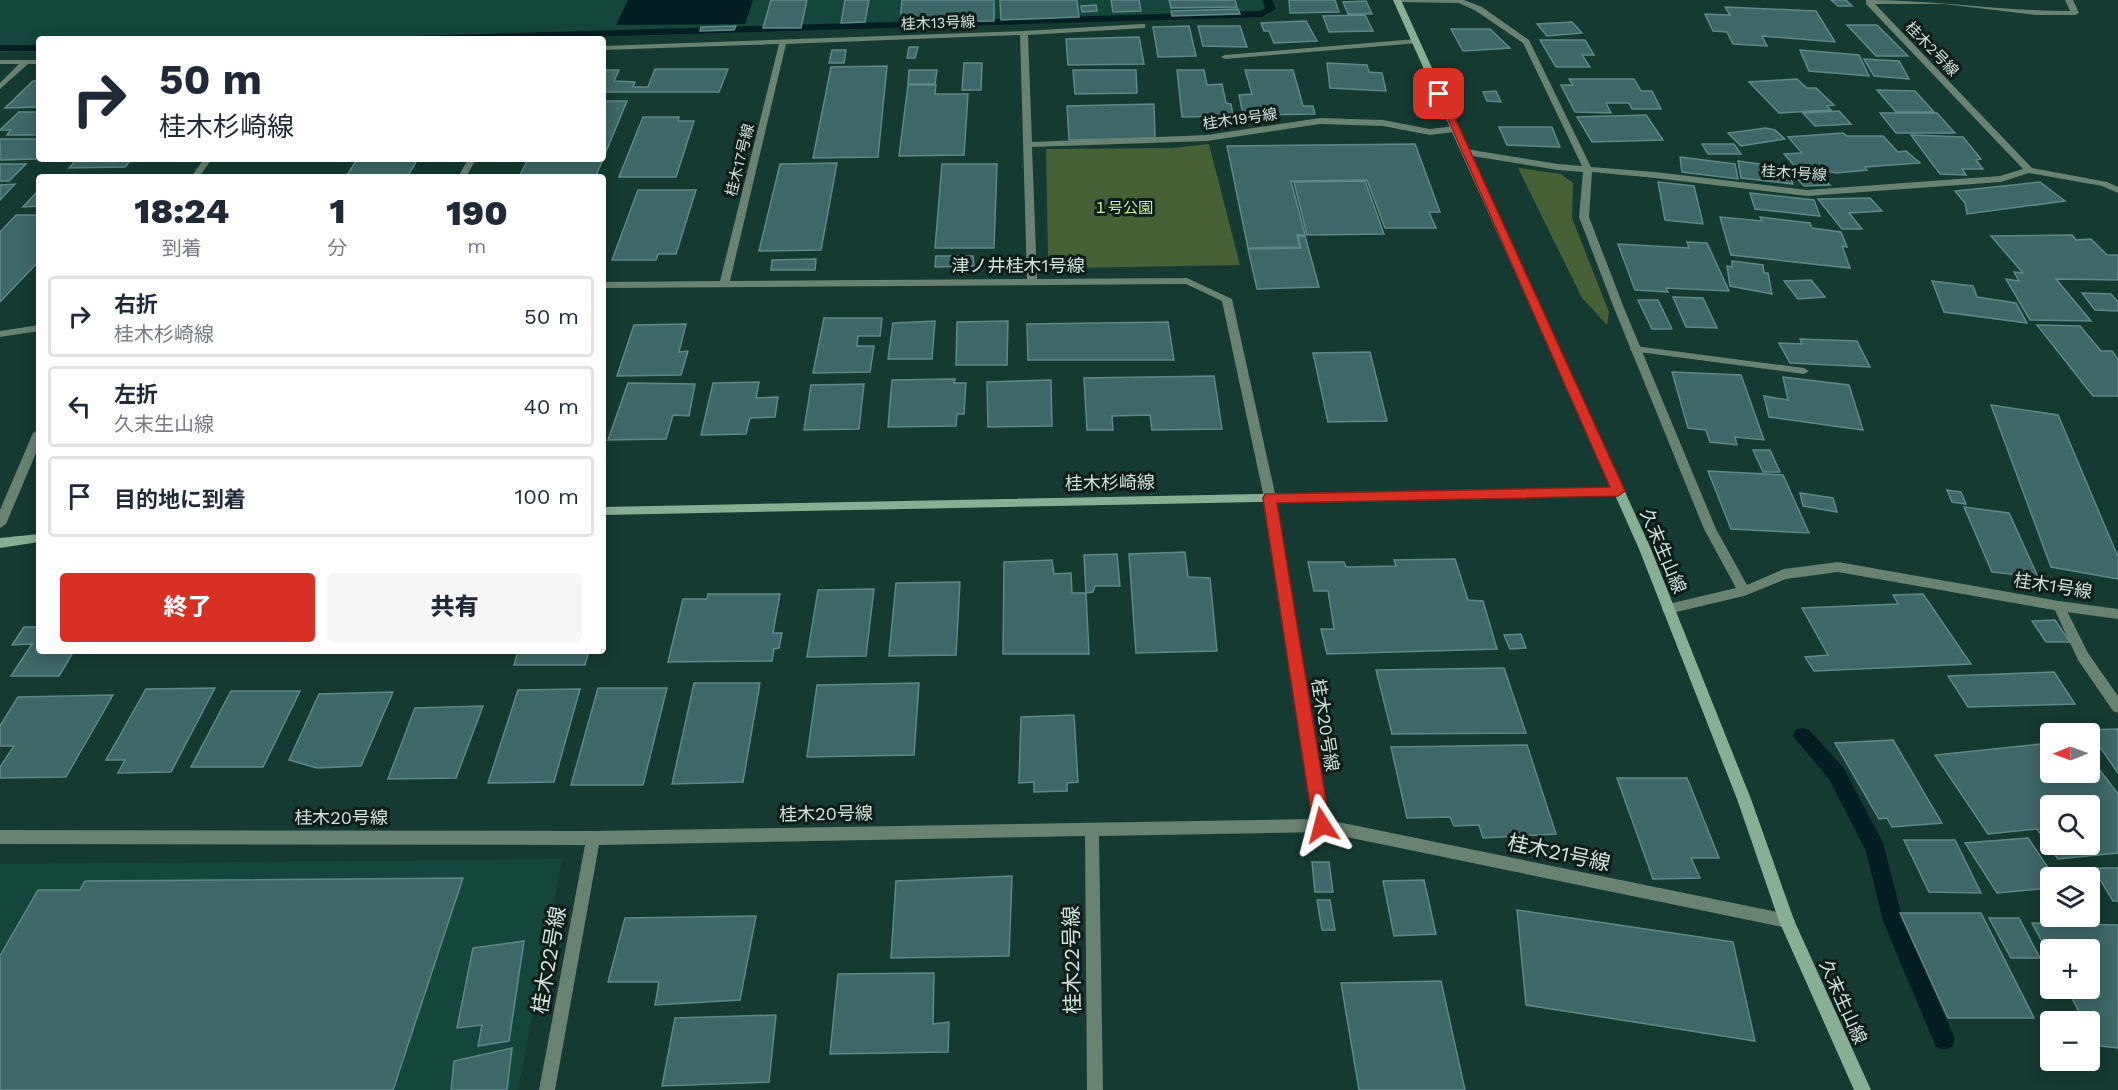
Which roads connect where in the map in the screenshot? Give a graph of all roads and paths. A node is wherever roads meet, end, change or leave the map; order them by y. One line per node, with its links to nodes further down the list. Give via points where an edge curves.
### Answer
1 (1397, 0): 6 (street, 久末生山線); 17 (street, via 1460,1 1479,9 1526,42)
2 (2069, 0): 3 (street, 桂木2号線, via 2075,12 2036,13 1944,2)
3 (1867, 1): 18 (street, 桂木2号線)
4 (1142, 26): 5 (street, 桂木13号線)
5 (1024, 33): 7 (street, 桂木13号線); 15 (street)
6 (1416, 41): 9 (street); 14 (street, 久末生山線)
7 (783, 42): 8 (street, 桂木13号線); 21 (street, 桂木17号線)
8 (606, 48)
9 (1225, 57)
10 (0, 62): 11 (street)
11 (26, 62): 12 (street); 13 (street)
12 (36, 62)
13 (0, 87)
14 (1455, 129): 15 (street, 桂木19号線, via 1430,132 1383,123 1320,121 1207,138); 16 (street, 久末生山線)
15 (1028, 145): 20 (street)
16 (1466, 152): 17 (street, 桂木1号線); 28 (street, 久末生山線)
17 (1588, 170): 18 (street, 桂木1号線, via 1807,193 2001,179); 25 (street, via 1584,217)
18 (2029, 170): 19 (street, 桂木1号線)
19 (2118, 190)
20 (1032, 282): 21 (street, 津ノ井桂木1号線); 29 (street, 津ノ井桂木1号線, via 1187,281 1227,299)
21 (724, 284): 22 (street, 津ノ井桂木1号線)
22 (606, 285)
23 (36, 328): 24 (street)
24 (0, 334)
25 (1635, 349): 26 (street); 34 (street, via 1710,529)
26 (1804, 371)
27 (36, 441): 31 (street)
28 (1618, 491): 29 (street, 桂木杉崎線); 36 (street, 久末生山線)
29 (1270, 498): 30 (street, 桂木杉崎線); 39 (street, 桂木20号線)
30 (606, 511)
31 (0, 525)
32 (36, 538): 33 (street)
33 (0, 543)
34 (1744, 591): 35 (street, 桂木1号線, via 1784,574 1838,567); 36 (street, 桂木1号線)
35 (2059, 606): 37 (street, 桂木1号線); 38 (street, via 2083,656)
36 (1668, 609): 43 (street, 久末生山線, via 1744,799)
37 (2118, 614)
38 (2118, 707)
39 (1322, 825): 40 (street, 桂木20号線); 43 (street, 桂木21号線)
40 (1092, 829): 42 (street, 桂木20号線); 45 (street, 桂木22号線)
41 (0, 837): 42 (street, 桂木20号線)
42 (593, 837): 44 (street, 桂木22号線)
43 (1787, 921): 46 (street, 久末生山線)
44 (547, 1090)
45 (1095, 1090)
46 (1863, 1090)

